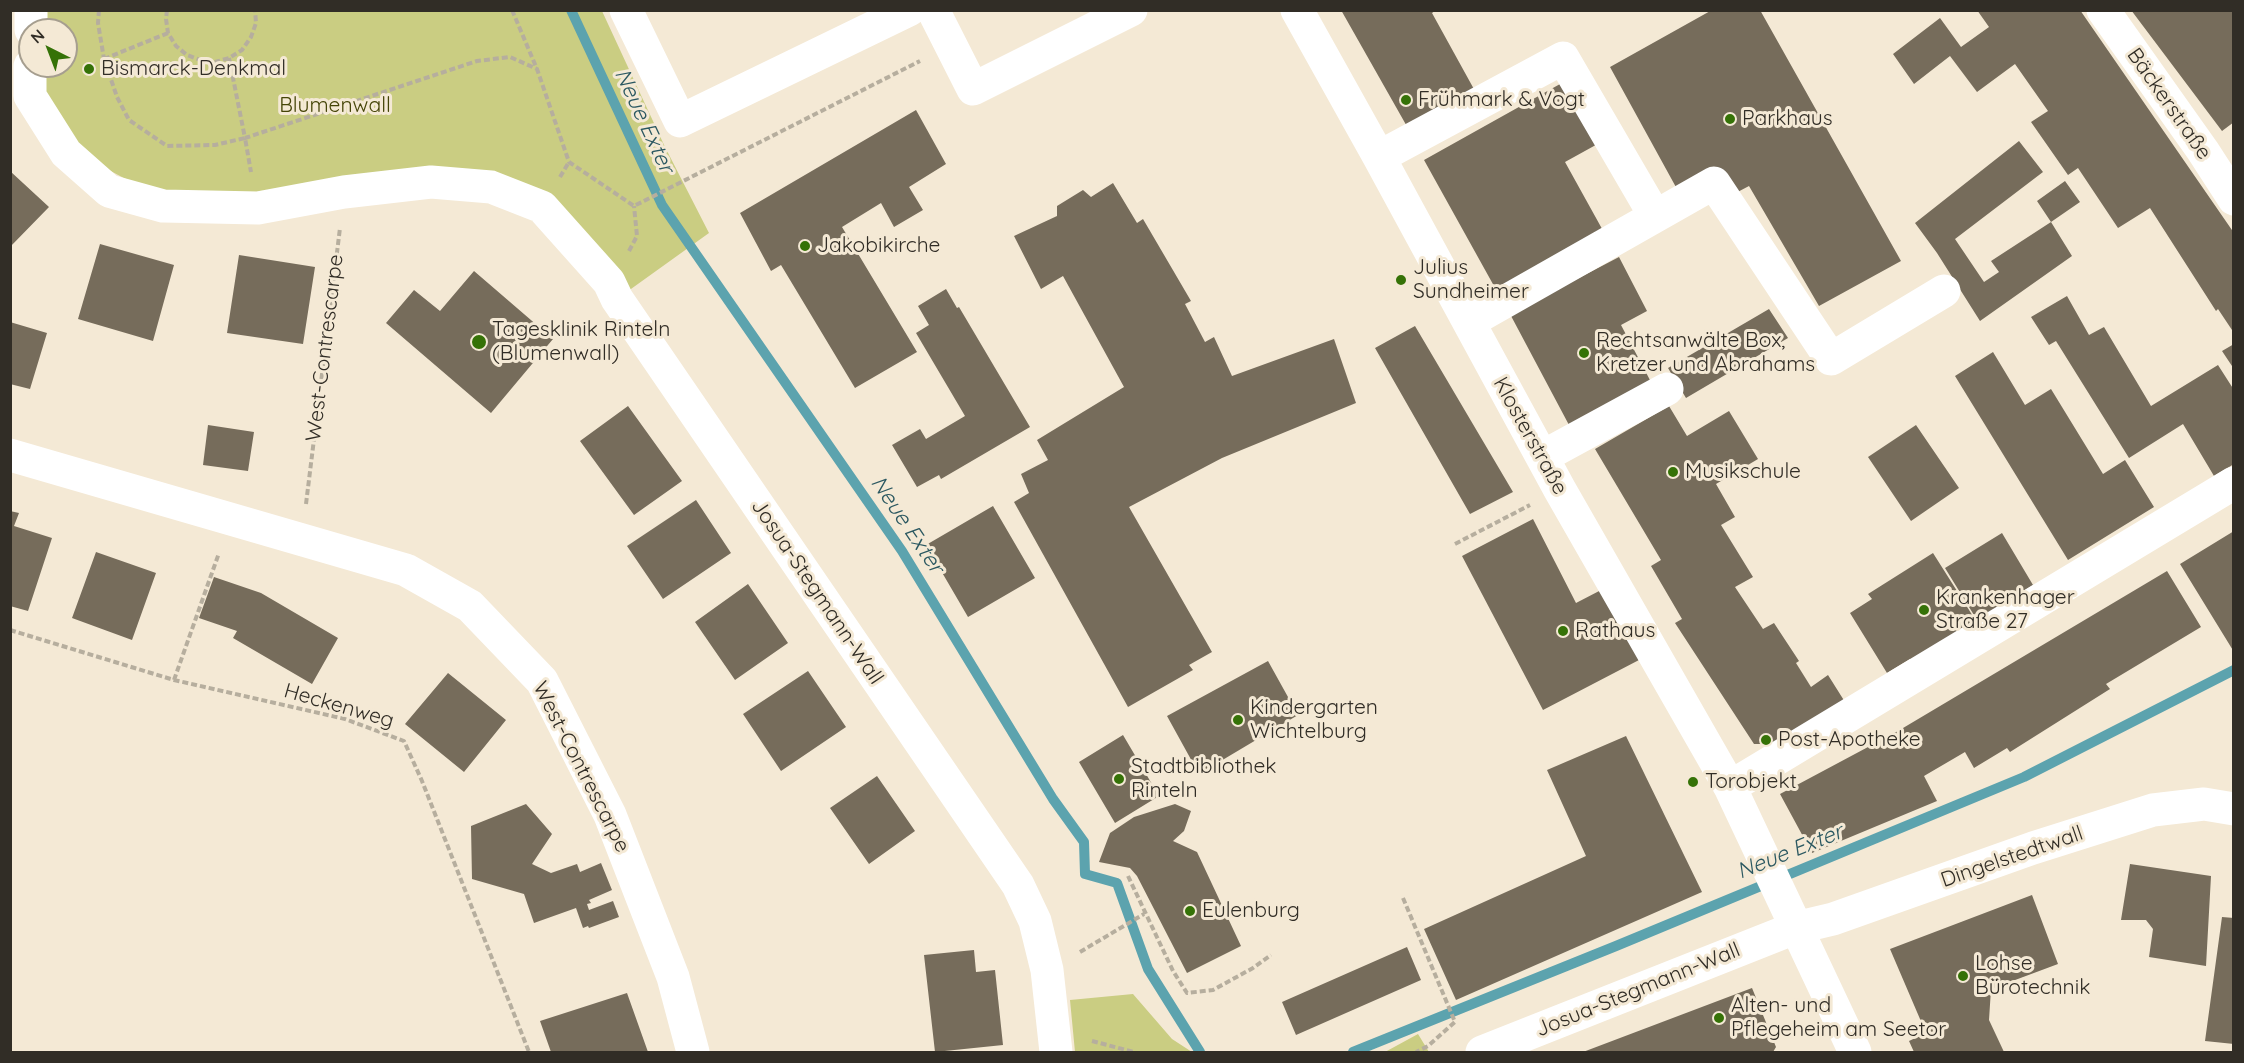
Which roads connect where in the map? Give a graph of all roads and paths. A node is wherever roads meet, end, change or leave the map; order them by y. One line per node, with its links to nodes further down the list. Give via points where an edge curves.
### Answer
1 (99, 10): 14 (path)
2 (167, 10): 12 (path)
3 (255, 10): 15 (path, via 251,37 242,50)
4 (512, 10): 16 (path)
5 (626, 10): 11 (street, via 680,121)
6 (909, 10): 11 (street)
7 (933, 10): 13 (street)
8 (1131, 10): 13 (street, via 973,89)
9 (1297, 10): 19 (street, Klosterstraße)
10 (2103, 10): 21 (street, Bäckerstraße)
11 (854, 22)
12 (168, 33): 14 (path); 15 (path, via 187,55 215,62)
13 (950, 46): 16 (path, via 634,206 569,162)
14 (104, 58): 18 (path, via 129,120 167,146 215,145)
15 (229, 58): 18 (path)
16 (537, 69): 18 (path, via 510,57 477,61)
17 (30, 78): 20 (street, via 30,96 66,153 109,191 162,206 258,208)
18 (245, 138)
19 (1379, 157): 22 (street, via 1563,58); 24 (street, Klosterstraße)
20 (344, 192): 31 (path, West-Contrescarpe); 46 (street, Josua-Stegmann-Wall, via 431,182 491,186 542,207 609,282 1018,885 1035,921 1047,970)
21 (2234, 200)
22 (1655, 216): 23 (street, via 1714,183 1832,359); 24 (street)
23 (1944, 291)
24 (1468, 322): 27 (street, Klosterstraße)
25 (1667, 389): 27 (street)
26 (10, 454): 30 (street, West-Contrescarpe)
27 (1542, 457): 29 (street, Klosterstraße)
28 (2234, 483): 35 (street)
29 (1560, 490): 32 (path); 35 (street, Klosterstraße)
30 (231, 520): 31 (street, West-Contrescarpe); 34 (path)
31 (302, 540): 45 (street, West-Contrescarpe, via 406,570 470,606 542,681 610,815 673,977)
32 (1455, 544)
33 (10, 630): 34 (path, Heckenweg)
34 (174, 680): 44 (path, Heckenweg, via 345,719 404,741)
35 (1730, 787): 40 (street, Klosterstraße)
36 (2234, 809): 40 (street, Dingelstedtwall, via 2204,804 2153,810 1833,919)
37 (1128, 876): 39 (path)
38 (1403, 898): 48 (path, via 1455,1022)
39 (1144, 914): 41 (path); 42 (path, via 1187,993 1213,990)
40 (1795, 928): 49 (street, Josua-Stegmann-Wall); 50 (street, Klosterstraße)
41 (1077, 954)
42 (1271, 955)
43 (1088, 1040): 47 (path)
44 (529, 1053)
45 (693, 1053)
46 (1056, 1053)
47 (1134, 1053)
48 (1416, 1053)
49 (1482, 1053)
50 (1855, 1053)

